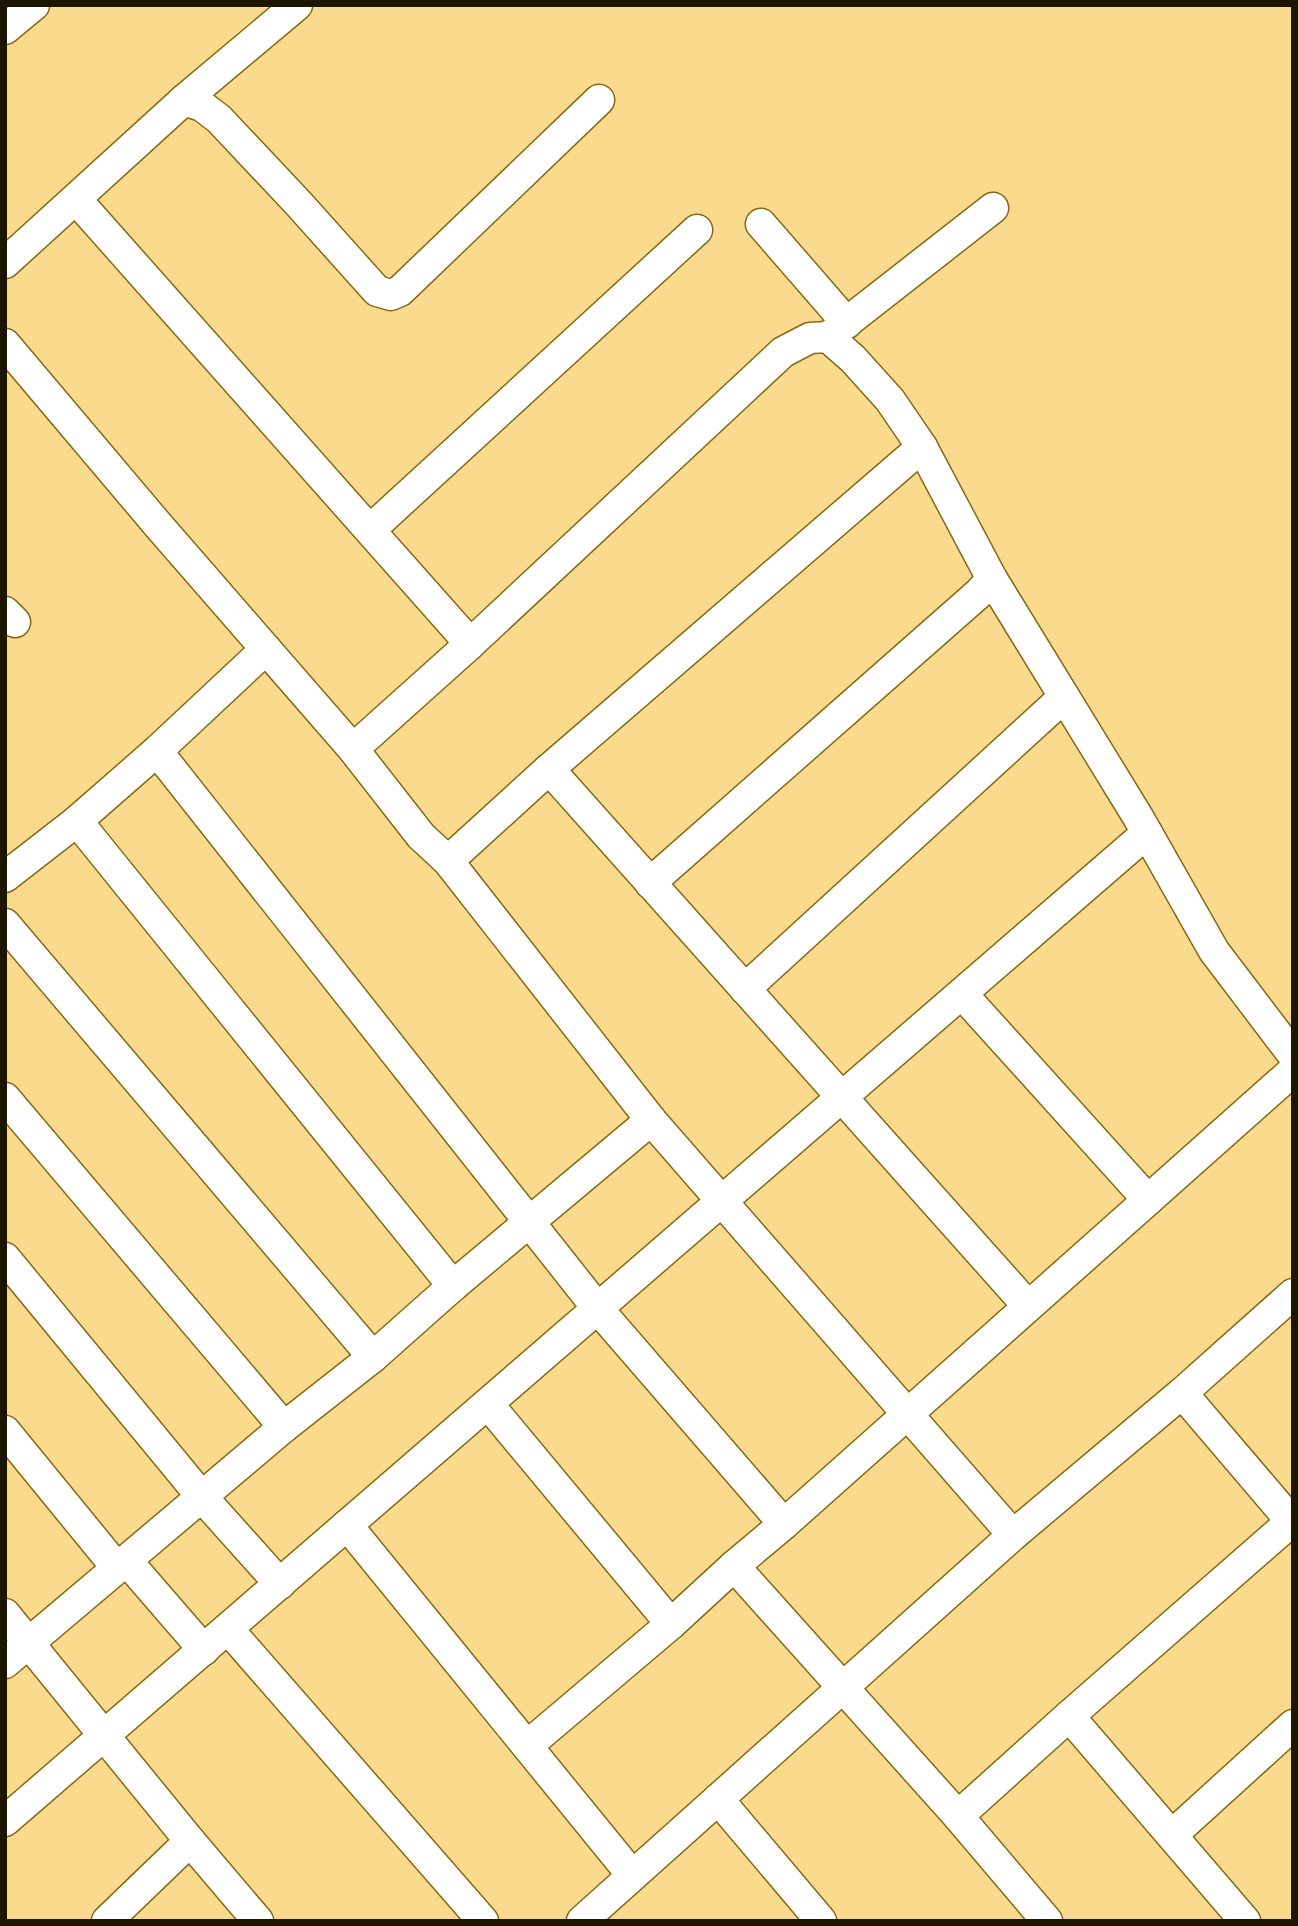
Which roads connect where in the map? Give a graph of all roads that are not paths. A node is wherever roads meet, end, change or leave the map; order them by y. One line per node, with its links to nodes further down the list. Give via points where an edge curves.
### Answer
1 (34, 5): 3 (street)
2 (297, 5): 4 (street)
3 (5, 29)
4 (184, 100): 5 (street, via 219,119 377,291 391,295); 6 (street)
5 (599, 100)
6 (73, 202): 10 (street); 14 (street, via 82,206)
7 (993, 208): 11 (street)
8 (761, 223): 11 (street)
9 (697, 230): 14 (street)
10 (5, 263)
11 (837, 330): 13 (street, via 853,359 890,400); 16 (street, via 783,352)
12 (5, 344): 17 (street)
13 (922, 447): 15 (street); 21 (street)
14 (370, 530): 16 (street)
15 (992, 579): 18 (street); 26 (street)
16 (469, 645): 19 (street)
17 (266, 649): 19 (street); 20 (street)
18 (1064, 697): 23 (street); 28 (street)
19 (353, 749): 24 (street, via 421,836)
20 (157, 751): 22 (street); 37 (street)
21 (549, 769): 24 (street); 26 (street)
22 (78, 821): 25 (street); 39 (street)
23 (1147, 833): 29 (street); 30 (street, via 1213,951)
24 (448, 861): 34 (street)
25 (5, 877)
26 (650, 883): 28 (street)
27 (5, 924): 43 (street)
28 (745, 989): 33 (street)
29 (962, 995): 33 (street); 35 (street)
30 (1293, 1055)
31 (1293, 1071): 35 (street)
32 (5, 1098): 47 (street)
33 (843, 1098): 36 (street); 41 (street)
34 (651, 1120): 36 (street); 37 (street)
35 (1148, 1200): 41 (street)
36 (722, 1202): 42 (street); 46 (street)
37 (529, 1223): 39 (street); 42 (street)
38 (5, 1258): 49 (street)
39 (453, 1286): 43 (street)
40 (1293, 1294): 44 (street)
41 (1028, 1306): 46 (street)
42 (598, 1309): 45 (street); 51 (street)
43 (373, 1357): 47 (street)
44 (1182, 1393): 50 (street); 53 (street)
45 (488, 1404): 52 (street); 58 (street)
46 (907, 1414): 51 (street); 53 (street)
47 (284, 1427): 49 (street)
48 (5, 1431): 54 (street)
49 (202, 1497): 54 (street); 56 (street)
50 (1292, 1521): 64 (street)
51 (784, 1524): 55 (street)
52 (347, 1525): 56 (street); 67 (street)
53 (1013, 1535): 63 (street)
54 (122, 1564): 60 (street); 61 (street)
55 (734, 1566): 58 (street); 63 (street)
56 (280, 1584): 59 (street)
57 (5, 1614): 60 (street)
58 (671, 1624): 67 (street)
59 (229, 1629): 61 (street); 76 (street)
60 (29, 1643): 62 (street); 66 (street)
61 (204, 1650): 66 (street)
62 (5, 1663)
63 (842, 1688): 68 (street); 69 (street)
64 (1069, 1716): 69 (street); 71 (street)
65 (1293, 1725): 71 (street)
66 (105, 1735): 70 (street); 72 (street)
67 (527, 1746): 73 (street)
68 (718, 1800): 73 (street); 78 (street)
69 (958, 1816): 79 (street)
70 (5, 1821)
71 (1172, 1835): 80 (street)
72 (190, 1841): 74 (street); 75 (street)
73 (632, 1875): 77 (street)
74 (107, 1921)
75 (258, 1921)
76 (483, 1921)
77 (582, 1921)
78 (821, 1921)
79 (1047, 1921)
80 (1245, 1921)

